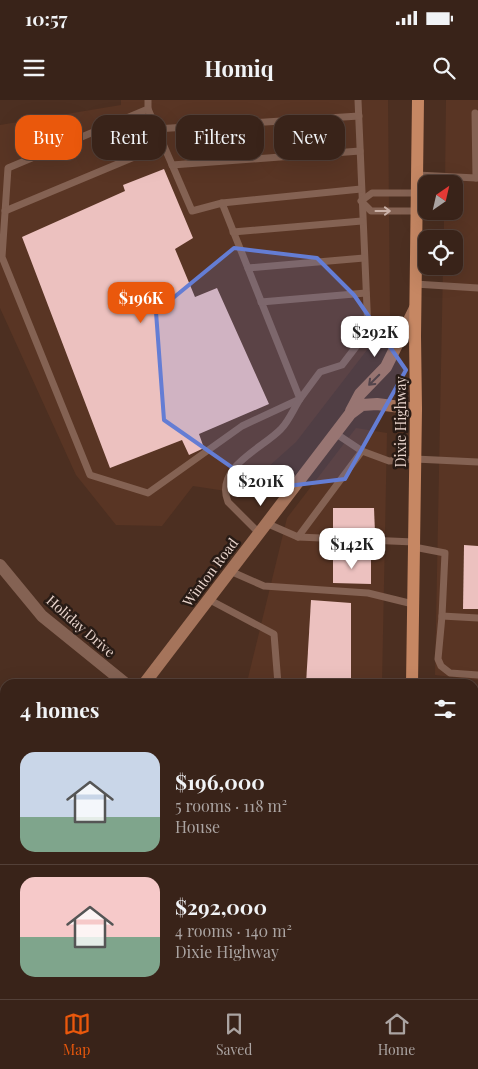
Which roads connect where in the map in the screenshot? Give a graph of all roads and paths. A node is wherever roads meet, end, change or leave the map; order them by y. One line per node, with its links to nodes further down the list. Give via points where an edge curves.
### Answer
1 (148, 100): 4 (lane)
2 (358, 100): 7 (lane)
3 (418, 100): 13 (main road, Dixie Highway)
4 (148, 109): 6 (lane); 19 (lane, via 8,168)
5 (475, 114): 14 (lane)
6 (150, 115)
7 (359, 116): 8 (lane); 10 (lane)
8 (166, 128)
9 (166, 151): 12 (lane)
10 (360, 151): 12 (lane); 15 (lane)
11 (129, 160): 19 (lane)
12 (172, 165): 18 (lane, via 192,211)
13 (417, 175): 14 (lane); 16 (main road, Dixie Highway)
14 (477, 178)
15 (361, 189): 17 (lane); 18 (lane)
16 (417, 194): 17 (lane, via 372,192); 20 (main road, Dixie Highway)
17 (362, 201): 20 (lane, one-way to 20, via 371,211); 21 (lane)
18 (222, 203): 22 (lane)
19 (5, 210): 30 (lane, via 2,257 90,476 148,493 242,426)
20 (417, 211): 25 (main road, Dixie Highway)
21 (362, 221): 22 (lane); 23 (lane)
22 (234, 232): 24 (lane)
23 (364, 258): 24 (lane); 27 (lane)
24 (248, 268): 28 (lane)
25 (415, 284): 26 (lane); 29 (main road, Dixie Highway)
26 (478, 288)
27 (366, 293): 28 (lane); 30 (lane, via 368,331 342,365 320,372)
28 (261, 302): 30 (lane)
29 (415, 308): 31 (main road, Dixie Highway); 32 (street, one-way to 32, via 386,367 360,394)
30 (300, 399): 37 (lane, via 282,428 238,464 227,478 228,502)
31 (416, 409): 32 (street, Winton Road, via 362,405); 35 (main road, Dixie Highway)
32 (350, 414): 33 (street, Winton Road)
33 (335, 433): 34 (lane); 37 (street, Winton Road)
34 (362, 451): 35 (lane, via 389,461); 38 (lane)
35 (415, 459): 36 (lane); 39 (main road, Dixie Highway)
36 (478, 462)
37 (262, 528): 38 (lane); 41 (street, Winton Road)
38 (298, 537): 39 (lane)
39 (414, 545): 43 (main road, Dixie Highway); 44 (lane, via 445,553)
40 (0, 565): 47 (street, Holiday Drive, via 42,616)
41 (230, 571): 42 (street, Winton Road); 43 (lane, via 264,586 368,593)
42 (208, 599): 48 (street, Winton Road); 49 (lane, via 274,634)
43 (413, 604): 50 (main road, Dixie Highway)
44 (442, 616): 45 (lane); 46 (lane, via 438,659 441,666 450,673)
45 (478, 618)
46 (478, 675)
47 (120, 679)
48 (148, 679)
49 (278, 679)
50 (412, 679)

